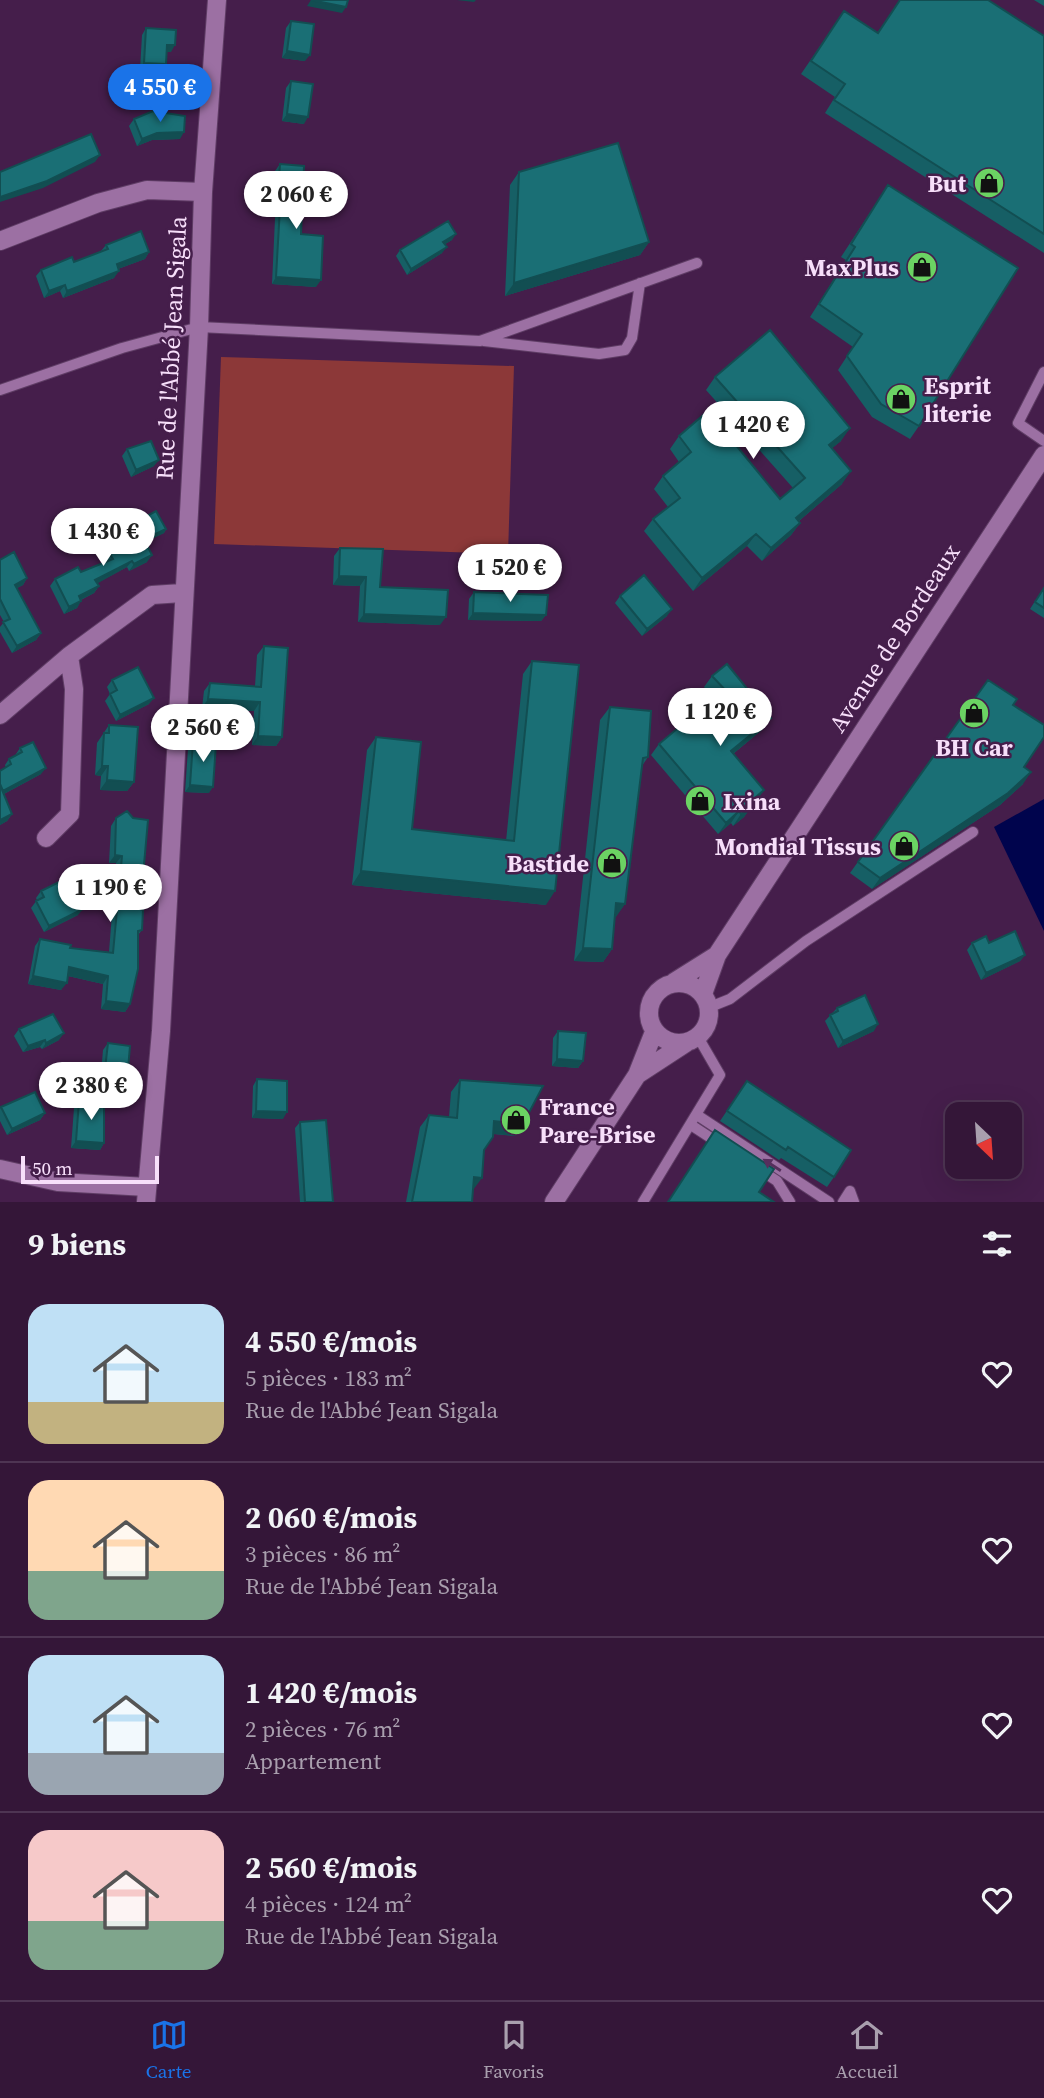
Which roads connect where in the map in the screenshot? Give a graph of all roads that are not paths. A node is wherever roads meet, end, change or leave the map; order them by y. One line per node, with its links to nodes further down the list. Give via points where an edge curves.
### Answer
1 (217, 0): 2 (street, Rue de l'Abbé Jean Sigala)
2 (203, 192): 3 (street, via 147,190); 6 (street, Rue de l'Abbé Jean Sigala)
3 (0, 241)
4 (697, 263): 5 (lane)
5 (640, 283): 7 (lane); 7 (lane, via 632,338 625,350 599,354)
6 (199, 327): 7 (lane); 9 (lane); 12 (street, Rue de l'Abbé Jean Sigala)
7 (480, 341)
8 (1044, 372): 10 (lane, via 1018,423)
9 (0, 390)
10 (1044, 441)
11 (1044, 454): 17 (street, Avenue de Bordeaux)
12 (182, 593): 13 (street, via 152,595); 25 (street, Rue de l'Abbé Jean Sigala, via 161,1031)
13 (69, 656): 14 (street); 16 (street, via 74,689 70,814)
14 (0, 714)
15 (973, 832): 19 (lane, via 806,941 730,999)
16 (46, 838)
17 (717, 955): 18 (street, Avenue de Bordeaux); 19 (street, Avenue de Bordeaux)
18 (674, 982): 19 (street, via 690,984); 20 (street, Avenue de Bordeaux, via 660,988 650,1001 648,1017)
19 (706, 1000): 21 (street, Avenue de Bordeaux, via 708,1022)
20 (654, 1032): 21 (street, via 668,1042); 22 (street, Avenue de Bordeaux)
21 (692, 1040): 22 (street, Avenue de Bordeaux); 23 (lane, via 720,1074)
22 (637, 1075): 26 (street, Avenue de Bordeaux)
23 (694, 1120): 27 (lane); 28 (lane, via 777,1181); 29 (lane, one-way to 23)
24 (1, 1172): 25 (street)
25 (146, 1194)
26 (554, 1202)
27 (643, 1202)
28 (790, 1202)
29 (829, 1202)
30 (843, 1202): 31 (lane, via 850,1191)
31 (854, 1202)

